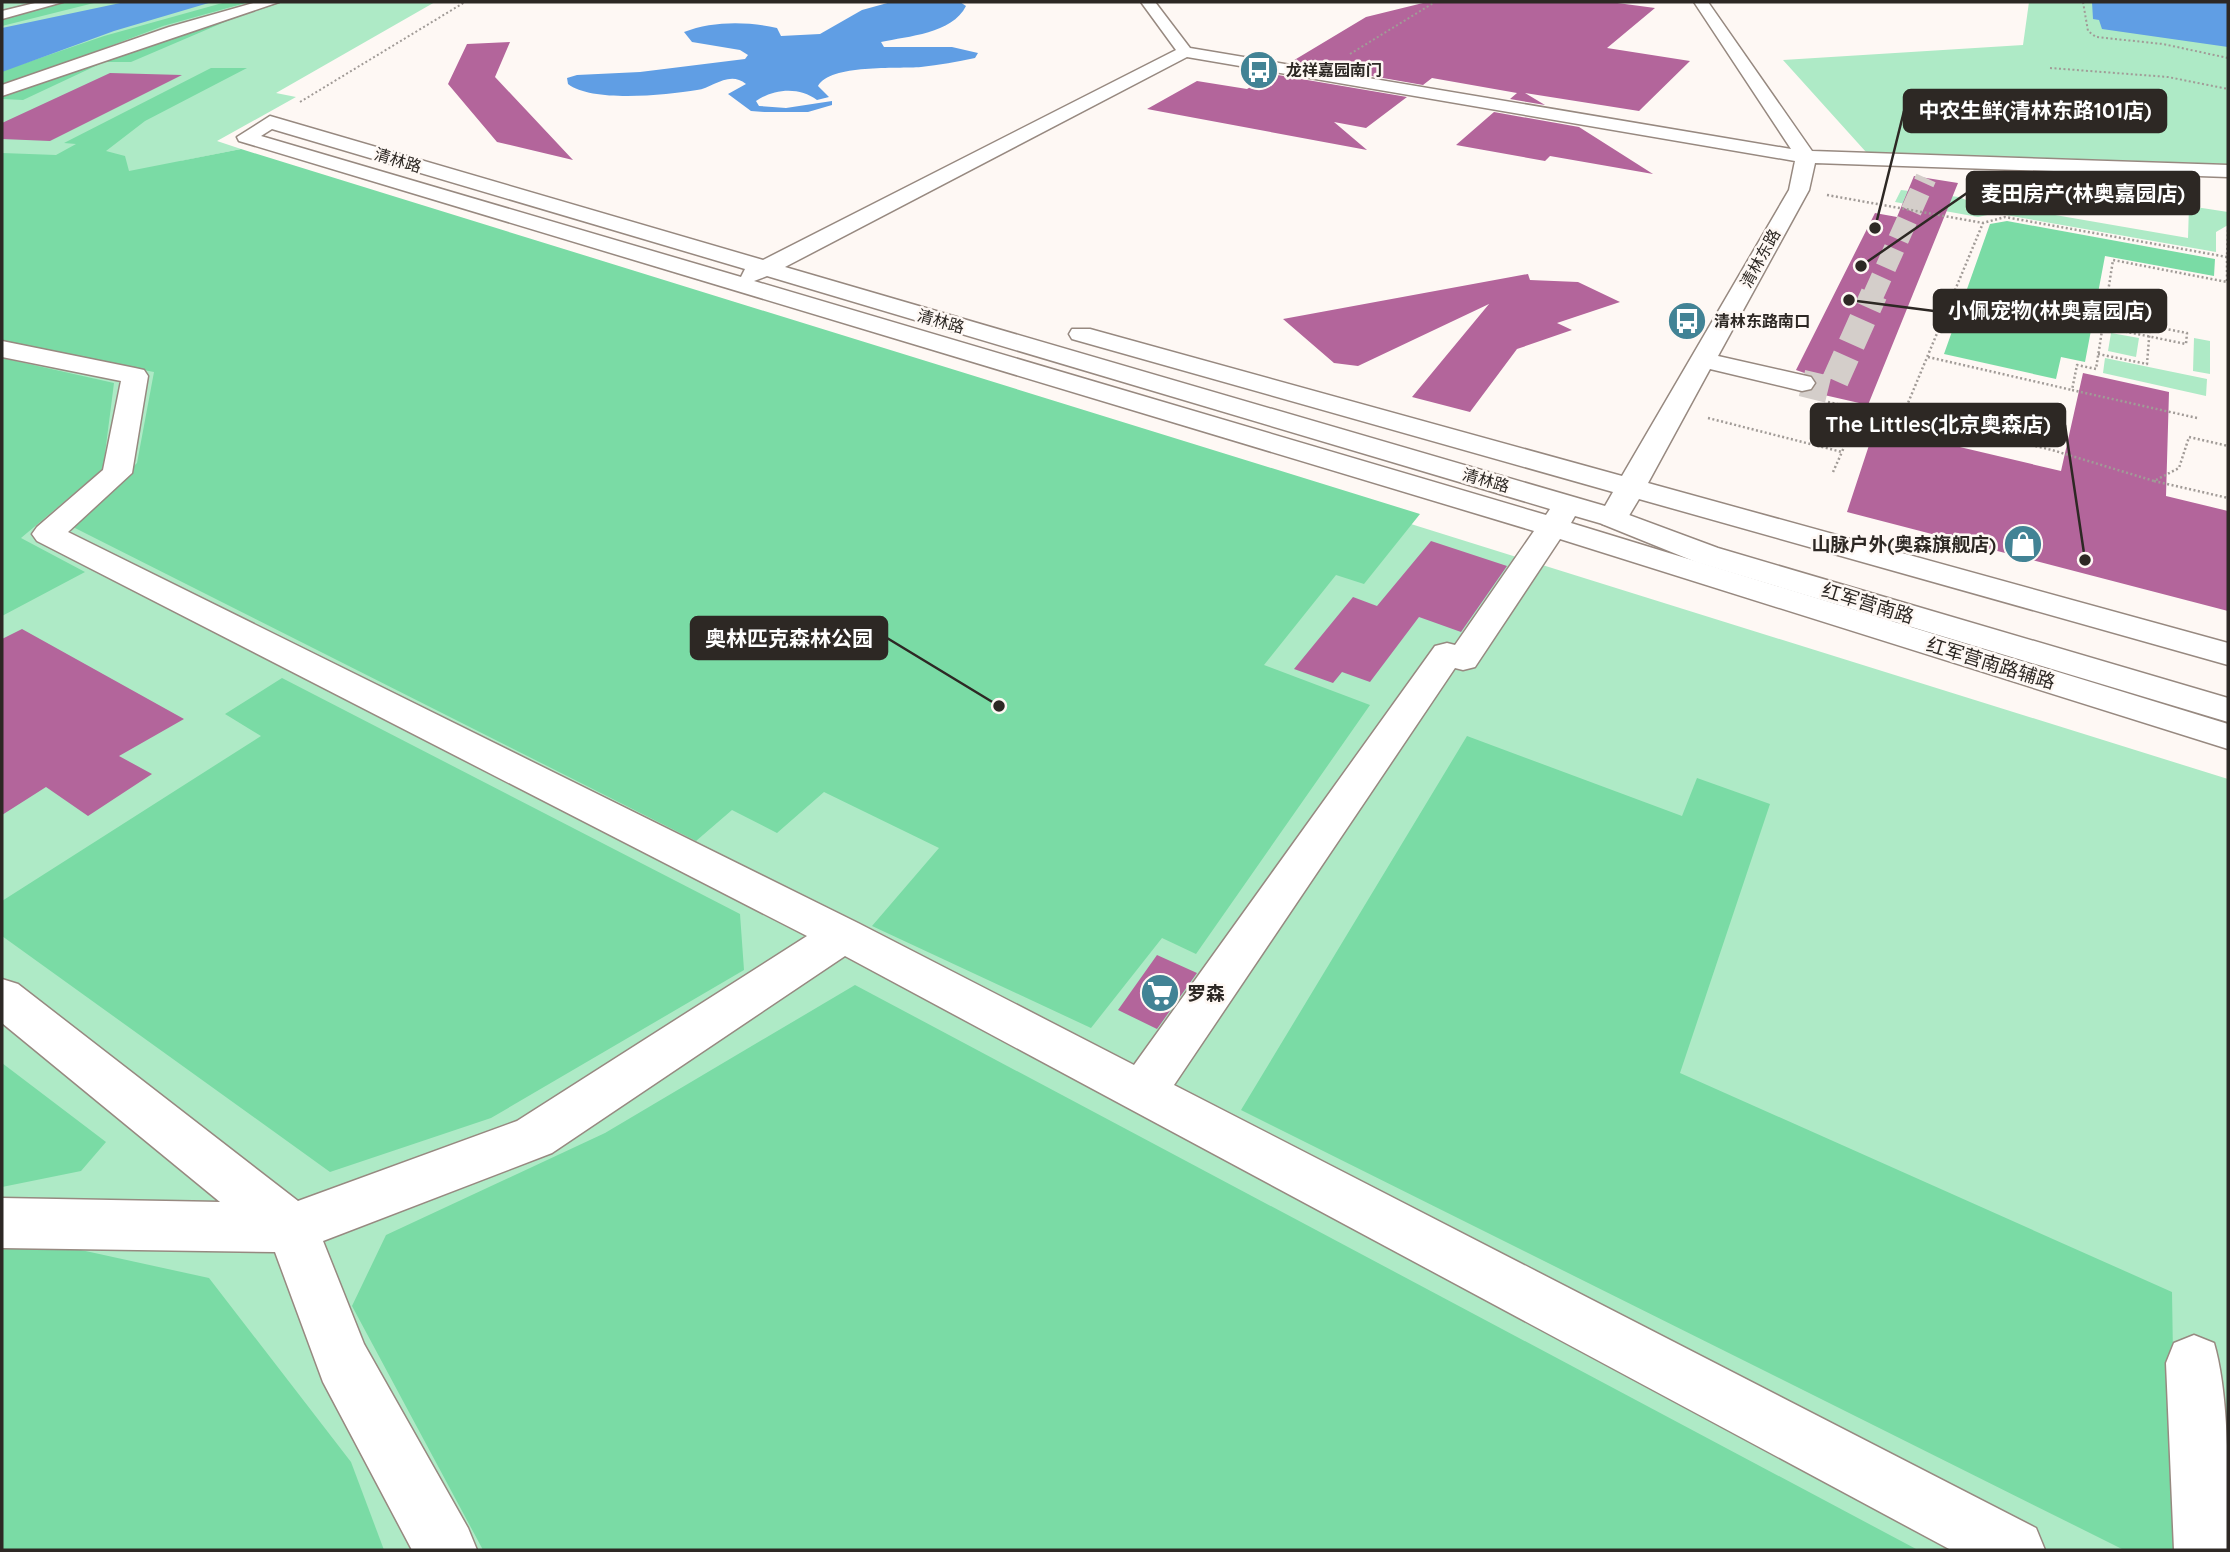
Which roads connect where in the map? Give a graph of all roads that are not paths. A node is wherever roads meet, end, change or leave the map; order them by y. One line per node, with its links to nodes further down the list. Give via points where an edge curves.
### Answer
1 (56, 2): 5 (street)
2 (272, 2): 7 (street, via 174,30)
3 (1148, 2): 6 (street)
4 (1701, 2): 9 (street)
5 (2, 15)
6 (1185, 52): 9 (street); 11 (street)
7 (2, 91)
8 (280, 116): 11 (street); 12 (street, 清林路); 13 (street, via 246,137)
9 (1806, 157): 10 (street, via 1923,168); 17 (street, 清林东路, via 1799,190)
10 (2228, 171)
11 (792, 254): 12 (street); 14 (street)
12 (762, 269): 13 (street); 20 (street, 清林路)
13 (733, 284): 20 (street)
14 (1018, 317)
15 (1058, 328): 19 (street)
16 (2, 349): 26 (street, via 135,376 117,473 48,534)
17 (1703, 360): 18 (street); 19 (street, 清林东路)
18 (1802, 383)
19 (1630, 487): 21 (street, 清林东路); 22 (street)
20 (1560, 516): 21 (street, 清林路); 25 (street, 红军营南路辅路); 28 (street, via 1463,659 1447,654)
21 (1613, 518): 23 (street, 红军营南路, via 1719,536); 24 (street, 红军营南路, via 1707,555)
22 (2228, 654)
23 (2228, 682)
24 (2228, 709)
25 (2228, 737)
26 (843, 935): 28 (street); 30 (street, via 534,1137)
27 (2, 997): 30 (street)
28 (1142, 1092): 33 (street)
29 (2, 1223): 30 (street)
30 (292, 1228): 32 (street, via 343,1362)
31 (2194, 1363): 34 (street)
32 (446, 1550)
33 (2014, 1550)
34 (2205, 1550)

